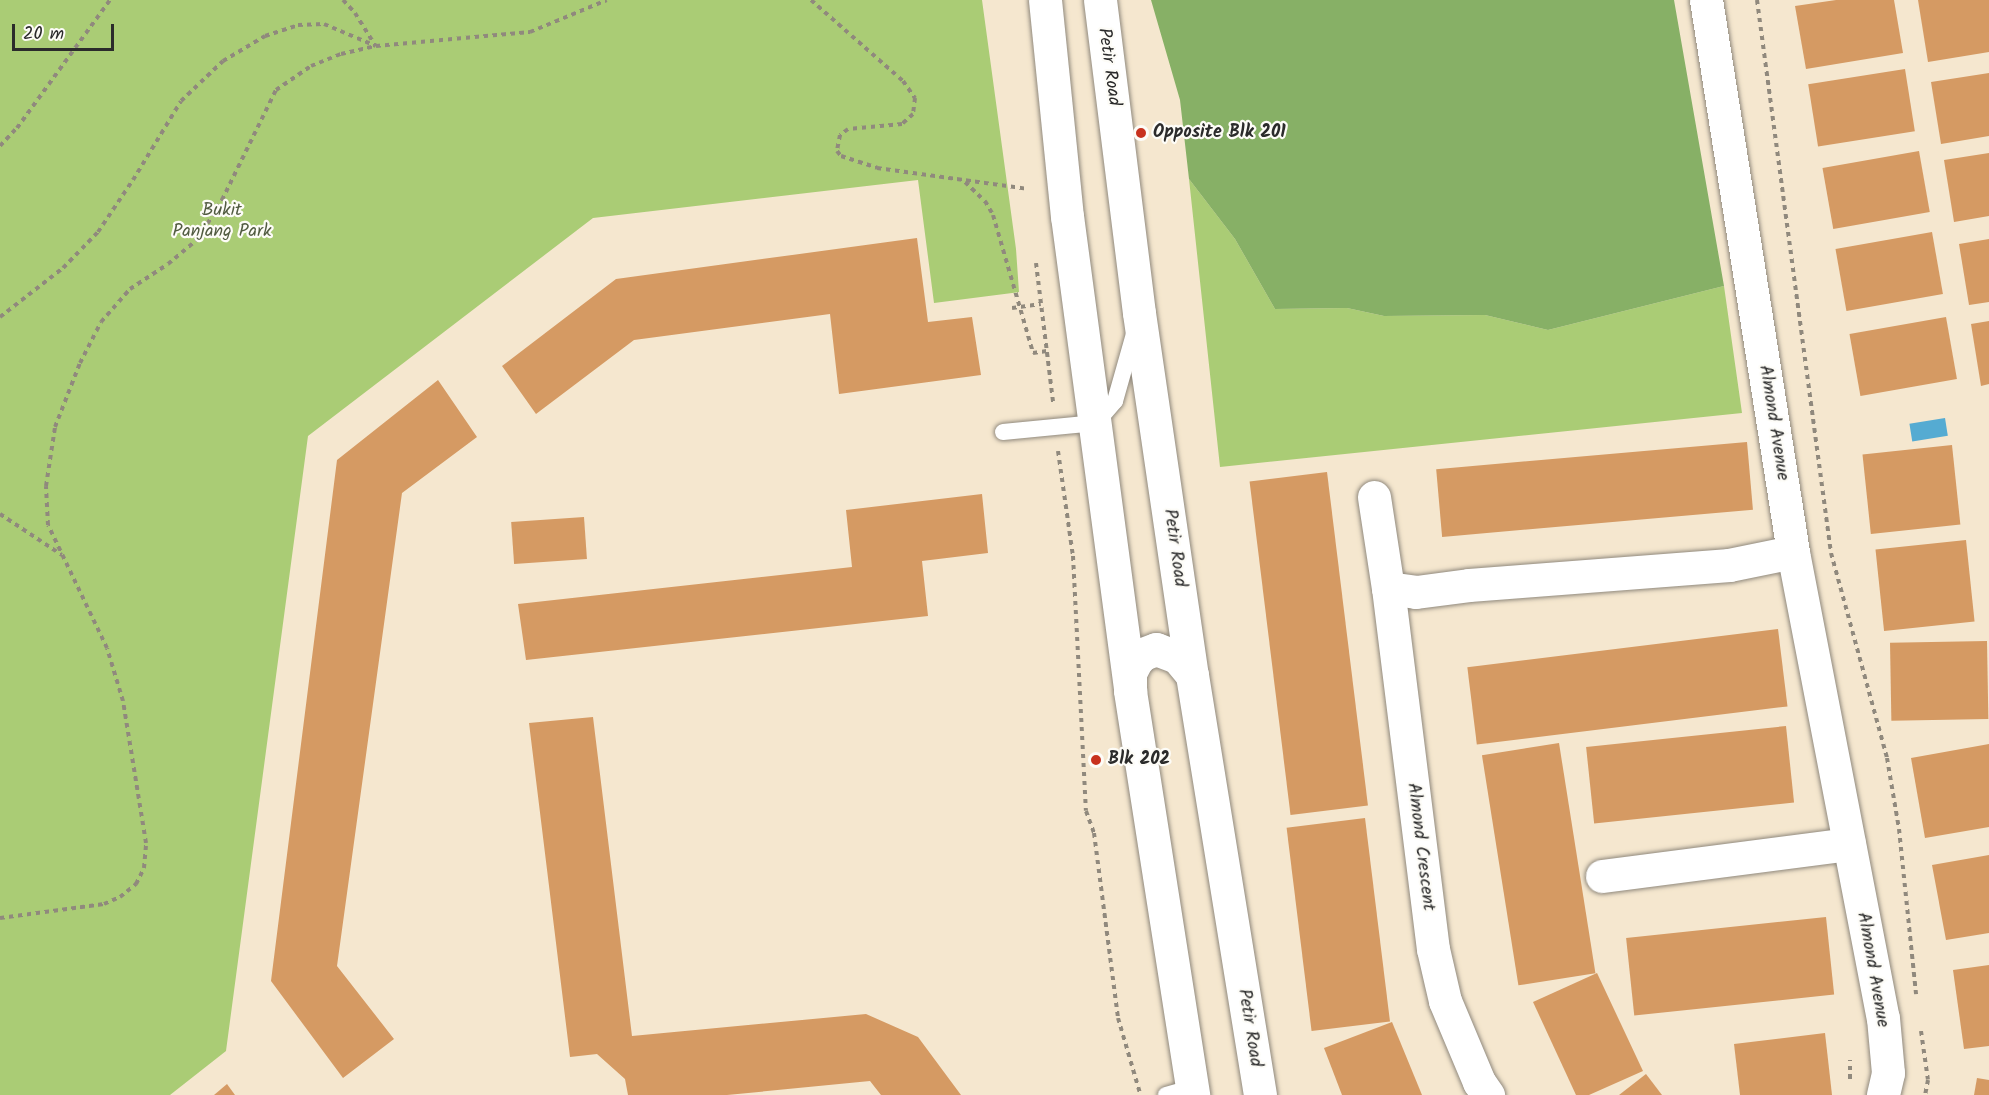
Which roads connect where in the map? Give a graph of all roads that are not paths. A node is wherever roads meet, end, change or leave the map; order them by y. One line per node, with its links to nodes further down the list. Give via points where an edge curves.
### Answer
1 (1045, 0): 5 (street, via 1066,216)
2 (1100, 0): 4 (street, Petir Road)
3 (1706, 0): 8 (street, Almond Avenue)
4 (1139, 313): 5 (lane, via 1115,401); 10 (street, Petir Road)
5 (1096, 423): 6 (lane); 11 (street)
6 (1003, 432)
7 (1374, 497): 9 (street, Almond Crescent)
8 (1793, 552): 9 (street, via 1729,565 1416,592); 12 (street, Almond Avenue)
9 (1388, 588): 16 (street, Almond Crescent, via 1433,949 1444,1001)
10 (1192, 675): 11 (street, via 1177,657 1156,649 1136,661 1130,673); 15 (street, Petir Road)
11 (1130, 691): 14 (street)
12 (1849, 844): 13 (street); 17 (street, Almond Avenue, via 1883,1018 1888,1073)
13 (1602, 876)
14 (1183, 1093)
15 (1260, 1095)
16 (1488, 1095)
17 (1883, 1095)

